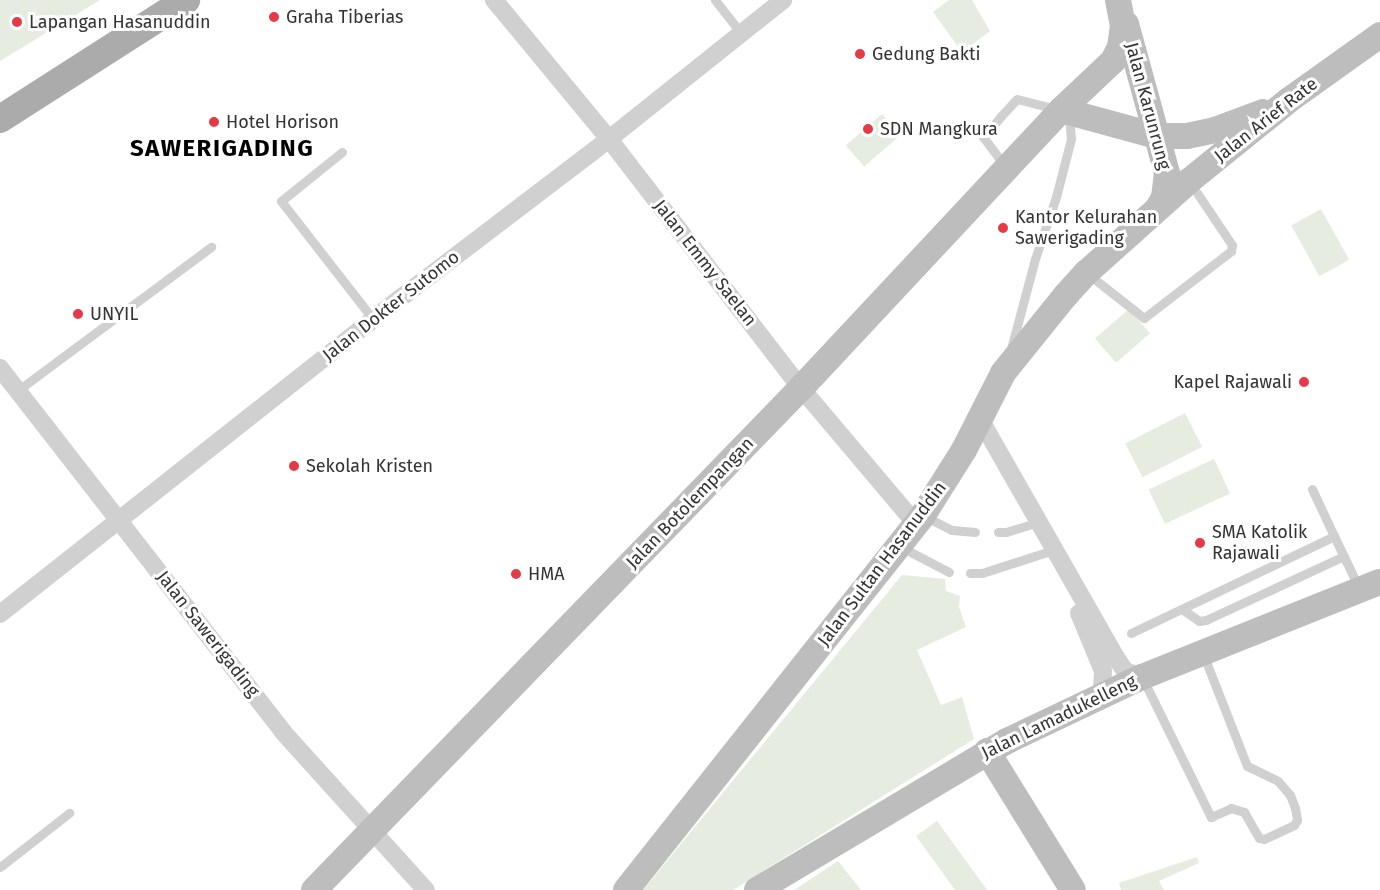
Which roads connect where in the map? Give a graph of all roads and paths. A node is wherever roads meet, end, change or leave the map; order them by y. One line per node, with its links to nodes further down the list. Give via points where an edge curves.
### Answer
1 (186, 0): 10 (main road)
2 (494, 0): 12 (street, Jalan Emmy Saelan)
3 (715, 0): 6 (lane)
4 (783, 0): 6 (street, Jalan Dokter Sutomo)
5 (1118, 0): 9 (street, Jalan Botolempangan, via 1123,26 1113,61); 11 (street, Jalan Karunrung)
6 (741, 33): 12 (street, Jalan Dokter Sutomo)
7 (1380, 35): 8 (street, Jalan Arief Rate)
8 (1289, 100): 11 (street, via 1215,130 1187,136); 15 (street, Jalan Arief Rate)
9 (1064, 111): 11 (street); 14 (street, Jalan Botolempangan); 14 (lane, via 1017,99 983,137); 21 (lane, via 1071,139)
10 (0, 119)
11 (1157, 136): 16 (street, Jalan Karunrung, via 1167,173 1164,198)
12 (609, 140): 19 (street, Jalan Dokter Sutomo); 22 (street, Jalan Emmy Saelan)
13 (342, 152): 19 (lane, via 281,201)
14 (1007, 168): 22 (street, Jalan Botolempangan)
15 (1189, 181): 16 (street, Jalan Arief Rate); 18 (lane, via 1232,245 1231,251 1143,318)
16 (1156, 210): 18 (street, Jalan Sultan Hasanuddin)
17 (211, 247): 23 (lane)
18 (1086, 273): 21 (street, Jalan Sultan Hasanuddin)
19 (373, 319): 26 (street, Jalan Dokter Sutomo)
20 (0, 368): 23 (street, Jalan Sawerigading)
21 (1004, 373): 24 (street, Jalan Sultan Hasanuddin)
22 (801, 388): 27 (street, Jalan Emmy Saelan); 46 (street, Jalan Botolempangan)
23 (17, 391): 26 (street, Jalan Sawerigading)
24 (980, 419): 27 (street, Jalan Sultan Hasanuddin); 28 (street)
25 (1312, 489): 31 (lane)
26 (120, 520): 39 (street, Jalan Dokter Sutomo); 46 (street, Jalan Sawerigading, via 283,732)
27 (920, 520): 29 (lane); 32 (street, Jalan Sultan Hasanuddin)
28 (1038, 522): 30 (lane); 33 (street)
29 (975, 532)
30 (998, 532)
31 (1334, 536): 34 (lane); 38 (lane)
32 (899, 546): 35 (lane); 50 (street, Jalan Sultan Hasanuddin)
33 (1053, 550): 36 (lane, via 982,573); 42 (street, via 1125,671); 43 (street, via 1102,671 1102,690)
34 (1344, 555): 37 (lane); 38 (lane, via 1206,620 1199,621)
35 (949, 572)
36 (970, 573)
37 (1370, 586): 41 (street, Jalan Lamadukelleng)
38 (1182, 609): 40 (lane)
39 (0, 614)
40 (1131, 633)
41 (1203, 652): 42 (street, Jalan Lamadukelleng); 42 (lane, via 1247,766 1278,781 1295,808 1294,825 1264,839 1259,838 1244,812 1231,808 1211,818)
42 (1142, 677): 43 (street, Jalan Lamadukelleng)
43 (1096, 699): 44 (street, Jalan Lamadukelleng)
44 (987, 751): 51 (street, Jalan Lamadukelleng); 52 (street)
45 (69, 813): 47 (lane)
46 (373, 831): 48 (street, Jalan Botolempangan); 49 (street, Jalan Sawerigading)
47 (0, 867)
48 (314, 890)
49 (426, 890)
50 (626, 890)
51 (757, 890)
52 (1073, 890)

